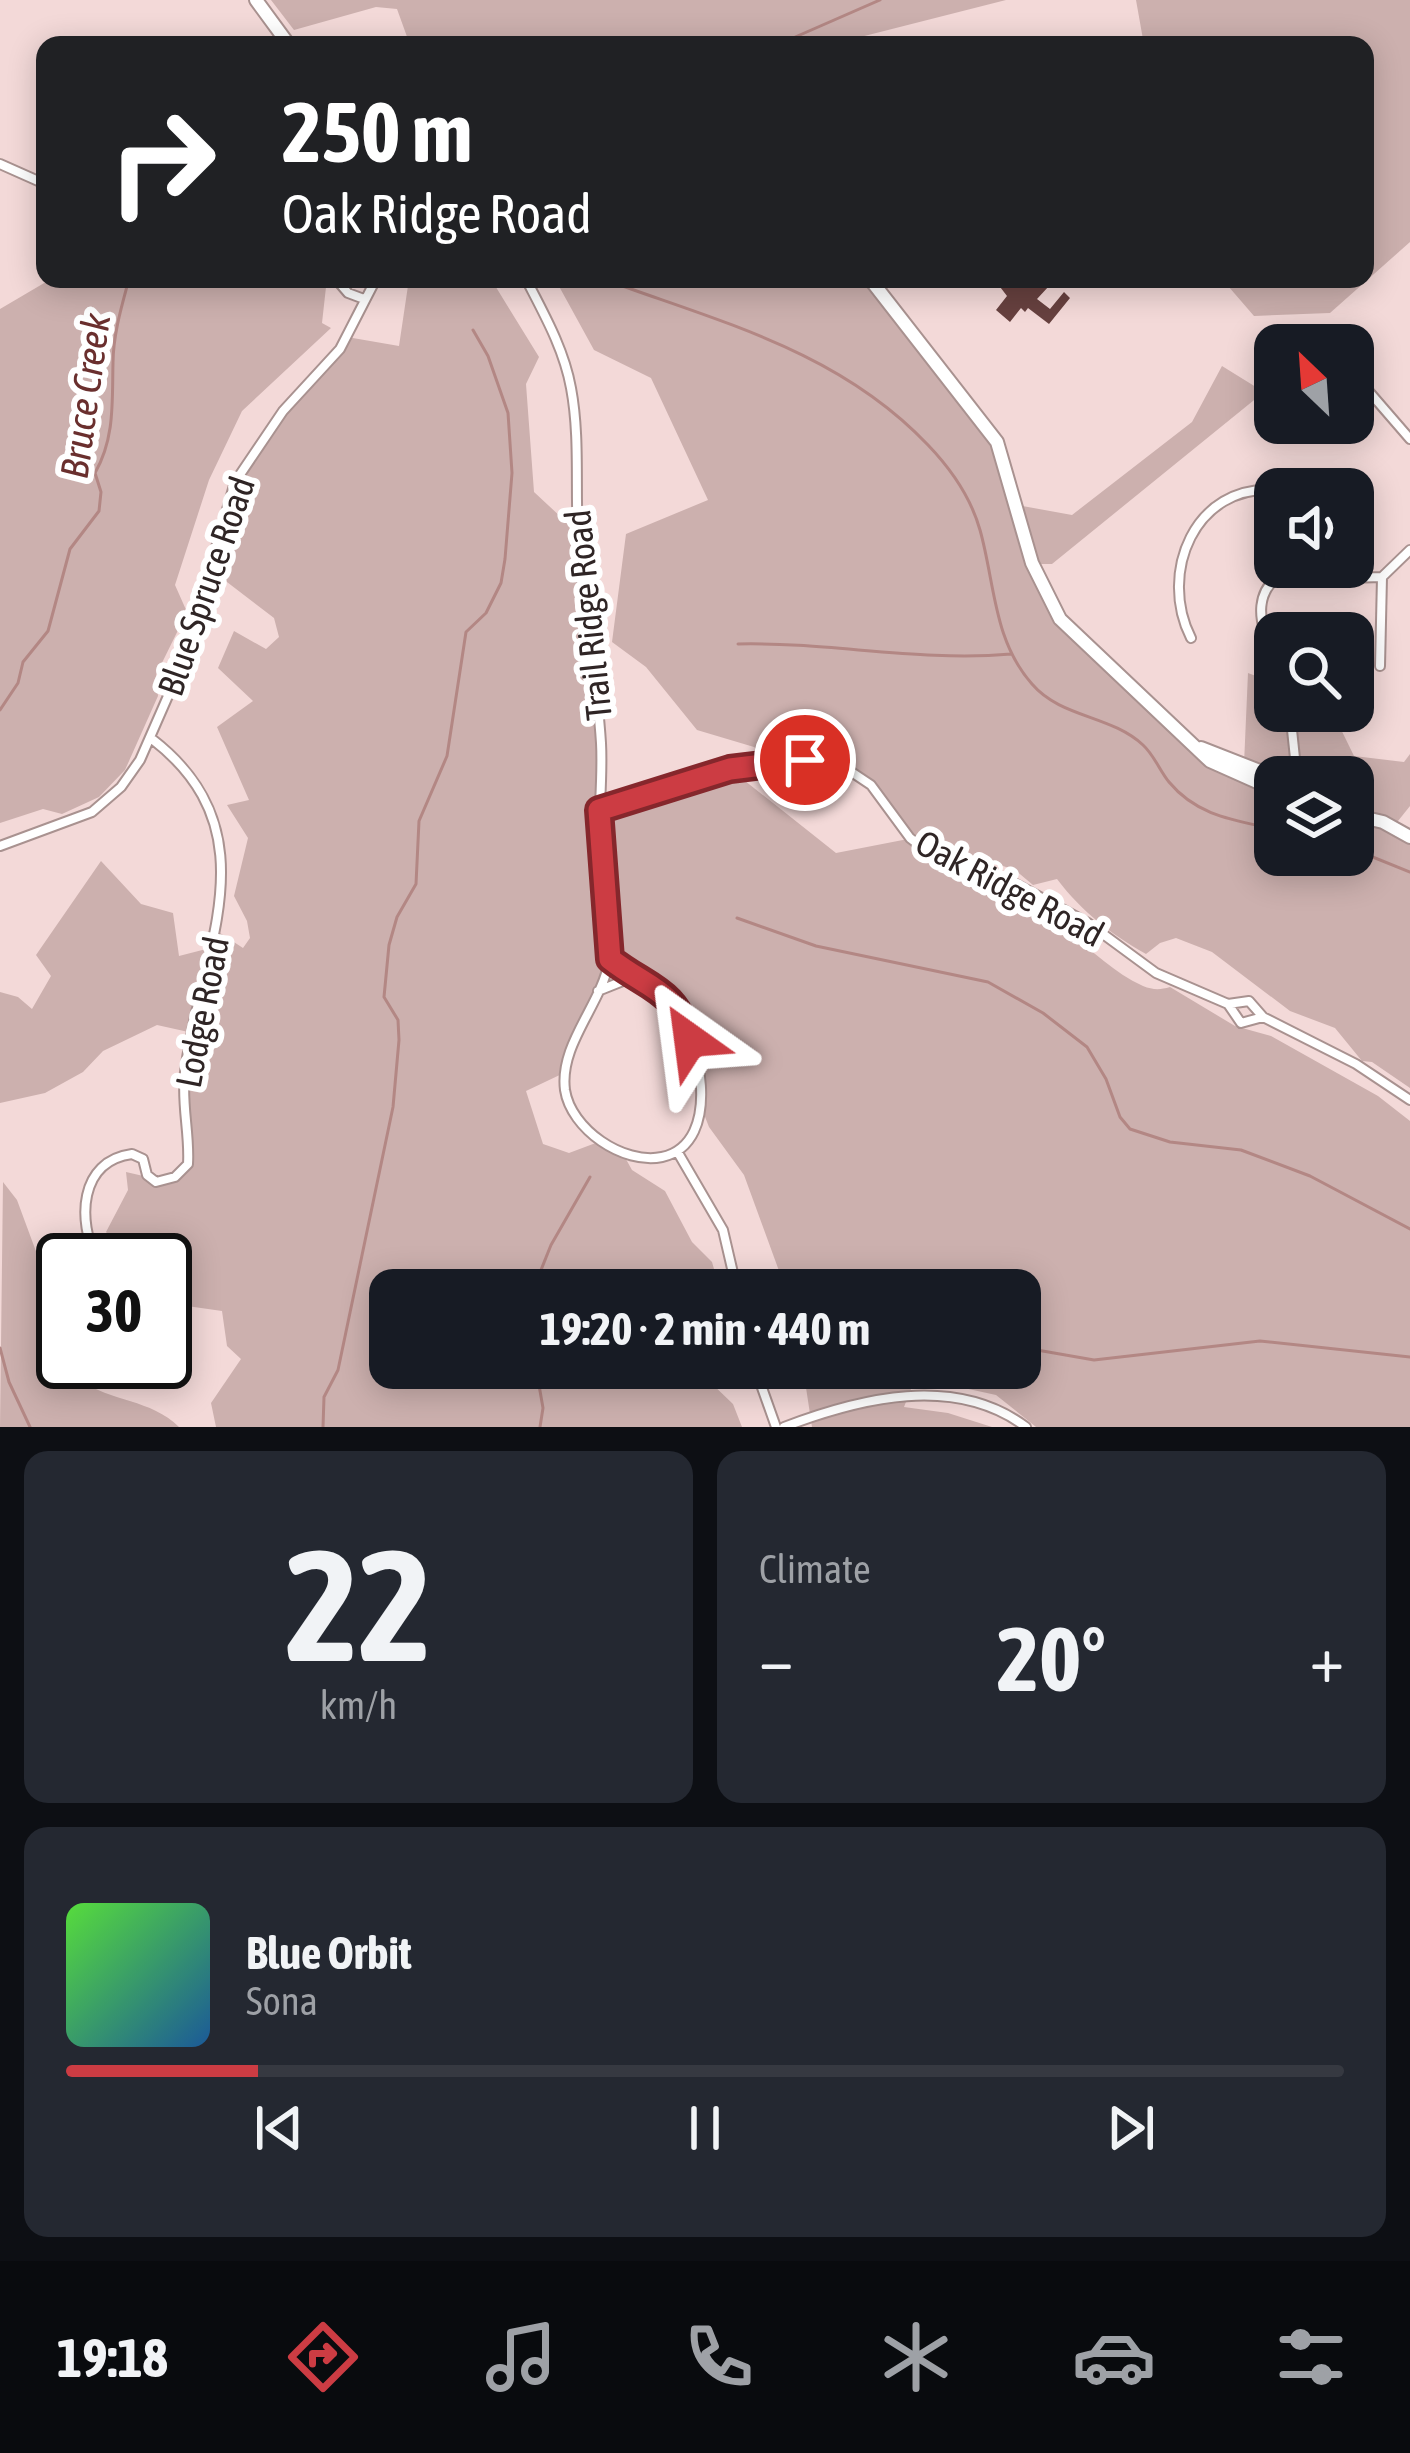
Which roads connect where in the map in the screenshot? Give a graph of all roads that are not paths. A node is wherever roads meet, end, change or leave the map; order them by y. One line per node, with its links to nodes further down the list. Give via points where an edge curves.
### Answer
1 (256, 0): 2 (main road)
2 (282, 36)
3 (0, 164): 4 (street)
4 (36, 180)
5 (344, 288): 9 (street)
6 (371, 288): 9 (street, Blue Spruce Road)
7 (530, 288): 22 (street, Trail Ridge Road, via 560,349 574,408 579,551 600,725)
8 (877, 288): 19 (main road, via 997,442 1032,563 1060,619)
9 (364, 299): 18 (street, Blue Spruce Road, via 340,349 283,411 236,482)
10 (1374, 397): 11 (street)
11 (1410, 439)
12 (1254, 491): 16 (street, via 1217,504 1187,542 1177,601)
13 (1410, 550): 15 (street)
14 (1374, 577): 15 (street)
15 (1382, 577): 17 (street)
16 (1191, 638)
17 (1380, 666)
18 (152, 740): 25 (street, Blue Spruce Road, via 121,787 92,812); 33 (street, Lodge Road, via 208,809 223,865 221,913 185,1066 188,1164 156,1182 143,1159 112,1159 96,1172)
19 (1194, 745): 20 (main road); 21 (main road)
20 (1254, 769)
21 (1254, 782)
22 (599, 810): 26 (street, Trail Ridge Road); 29 (street, Oak Ridge Road, via 730,769 805,760 841,765 872,785 932,856 1012,882 1156,973)
23 (1374, 820): 24 (main road)
24 (1410, 837)
25 (0, 846)
26 (610, 959): 27 (street); 28 (street, Trail Ridge Road)
27 (634, 976): 28 (street); 32 (street, via 674,1002 699,1077 699,1118)
28 (598, 991): 32 (street, Trail Ridge Road, via 568,1062 568,1100 590,1132 615,1149 651,1158)
29 (1228, 1004): 30 (street, Oak Ridge Road, via 1249,1000); 30 (street, Oak Ridge Road, via 1241,1023)
30 (1262, 1017): 31 (street, Oak Ridge Road)
31 (1410, 1100)
32 (676, 1151): 34 (street, via 723,1230)
33 (87, 1233)
34 (732, 1269)
35 (764, 1389): 36 (street)
36 (780, 1427): 37 (street, via 874,1402 947,1396 987,1403)
37 (1026, 1427)

